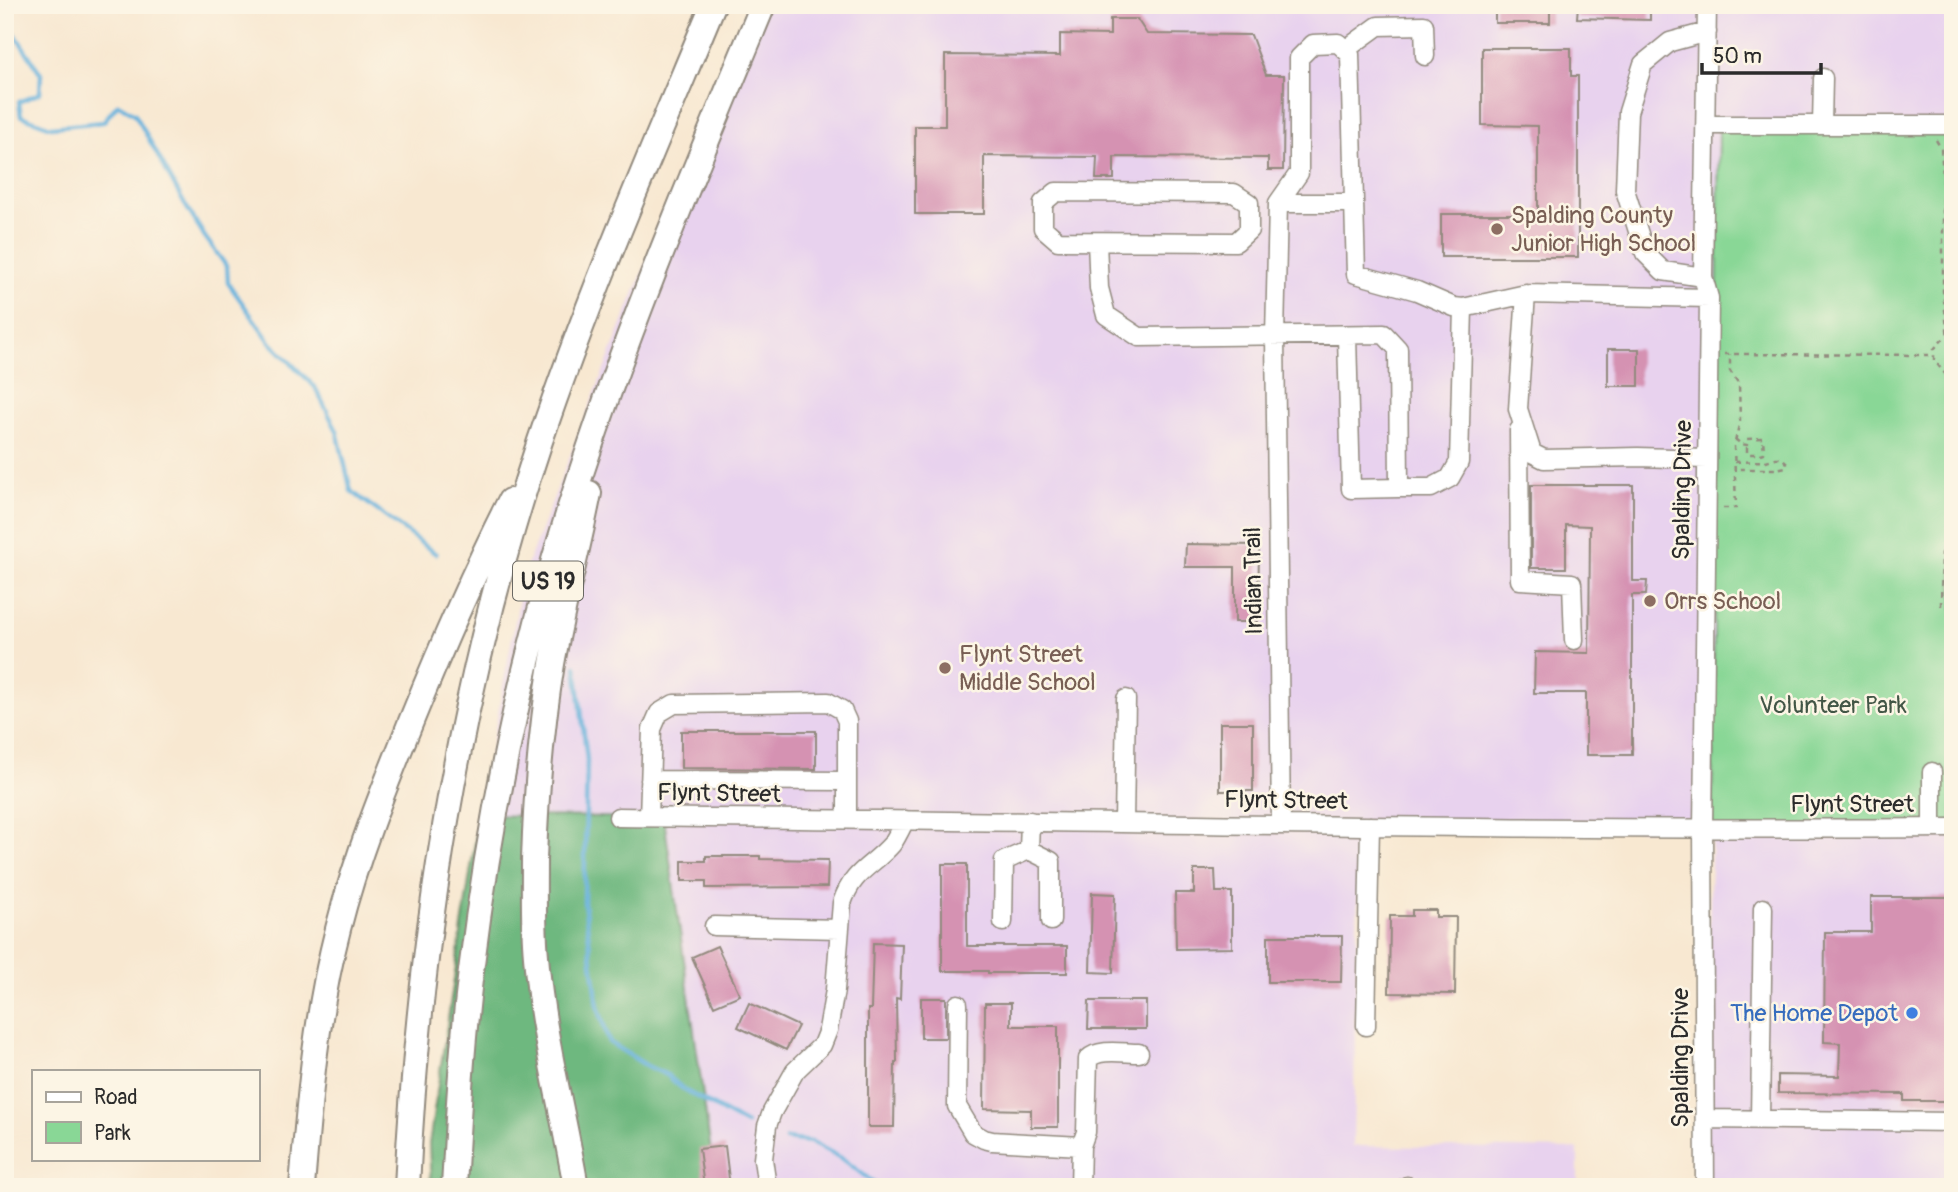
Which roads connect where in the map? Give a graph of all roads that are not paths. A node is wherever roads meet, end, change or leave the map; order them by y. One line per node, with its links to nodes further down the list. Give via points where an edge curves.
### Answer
1 (713, 5): 22 (highway, US 19, via 576,341)
2 (764, 5): 20 (highway, US 19)
3 (1707, 5): 4 (street, Spalding Drive)
4 (1707, 32): 8 (street, Spalding Drive); 14 (street, via 1670,42 1643,65 1628,112 1625,190 1646,253 1663,271)
5 (1345, 50): 6 (street, via 1378,26 1424,25); 11 (street, via 1338,43 1313,44 1299,58 1300,173); 12 (street, via 1350,54)
6 (1425, 56)
7 (1823, 78): 9 (street)
8 (1705, 125): 9 (street); 14 (street, Spalding Drive)
9 (1822, 125): 10 (street)
10 (1953, 125)
11 (1278, 203): 12 (street); 19 (street, Indian Trail)
12 (1354, 203): 17 (street, via 1356,274)
13 (1097, 242): 13 (street, via 1058,241 1043,228 1043,203 1056,192 1234,193 1249,203 1249,230 1236,242); 19 (street, via 1098,288 1106,315 1139,337)
14 (1703, 277): 16 (street, Spalding Drive)
15 (1526, 294): 16 (street); 17 (street); 21 (street)
16 (1709, 298): 23 (street, Spalding Drive)
17 (1463, 308): 24 (street, via 1459,461 1450,478 1432,488)
18 (1347, 336): 19 (street); 24 (street, via 1384,334 1398,349); 24 (street, via 1351,489)
19 (1275, 337): 36 (street, Indian Trail)
20 (610, 386): 56 (highway, US 19, via 555,558 504,770 470,973); 57 (highway, via 552,664 535,836 534,924 540,991)
21 (1518, 409): 23 (street, via 1532,453 1544,459); 25 (street, via 1520,580 1572,583)
22 (539, 444): 54 (highway, via 445,640 380,797 349,887 318,1024); 55 (highway, US 19, via 504,561 455,777 424,968)
23 (1706, 459): 40 (street, Spalding Drive)
24 (1399, 488)
25 (1574, 640)
26 (1126, 699): 35 (street)
27 (1932, 772): 38 (street)
28 (650, 780): 29 (street); 29 (street, via 652,729 659,713 674,704 828,702 842,710 847,721); 31 (street)
29 (847, 781): 32 (street)
30 (618, 817): 31 (street, Flynt Street)
31 (649, 817): 32 (street, Flynt Street)
32 (847, 819): 33 (street, Flynt Street)
33 (905, 820): 34 (street, Flynt Street); 46 (street, via 892,844 852,880 842,902)
34 (1030, 821): 35 (street, Flynt Street); 41 (street)
35 (1124, 822): 36 (street, Flynt Street)
36 (1281, 824): 37 (street, Flynt Street)
37 (1370, 826): 40 (street, Flynt Street); 48 (street)
38 (1932, 828): 39 (street, Flynt Street); 40 (street, Flynt Street)
39 (1953, 828)
40 (1703, 829): 50 (street, Spalding Drive)
41 (1029, 850): 43 (street, via 1051,861); 44 (street, via 1004,861)
42 (1763, 908): 51 (street)
43 (1051, 921)
44 (1003, 922)
45 (714, 926): 46 (street)
46 (840, 929): 58 (street, via 825,1039 795,1071 767,1126 763,1159)
47 (958, 1004): 53 (street, via 957,1106 973,1133 992,1141)
48 (1366, 1026)
49 (1139, 1053): 53 (street, via 1101,1053 1088,1059 1086,1132)
50 (1705, 1119): 51 (street); 60 (street, Spalding Drive)
51 (1759, 1120): 52 (street)
52 (1953, 1122)
53 (1081, 1146): 59 (street)
54 (302, 1187)
55 (407, 1187)
56 (454, 1187)
57 (576, 1187)
58 (767, 1187)
59 (1080, 1187)
60 (1705, 1187)

